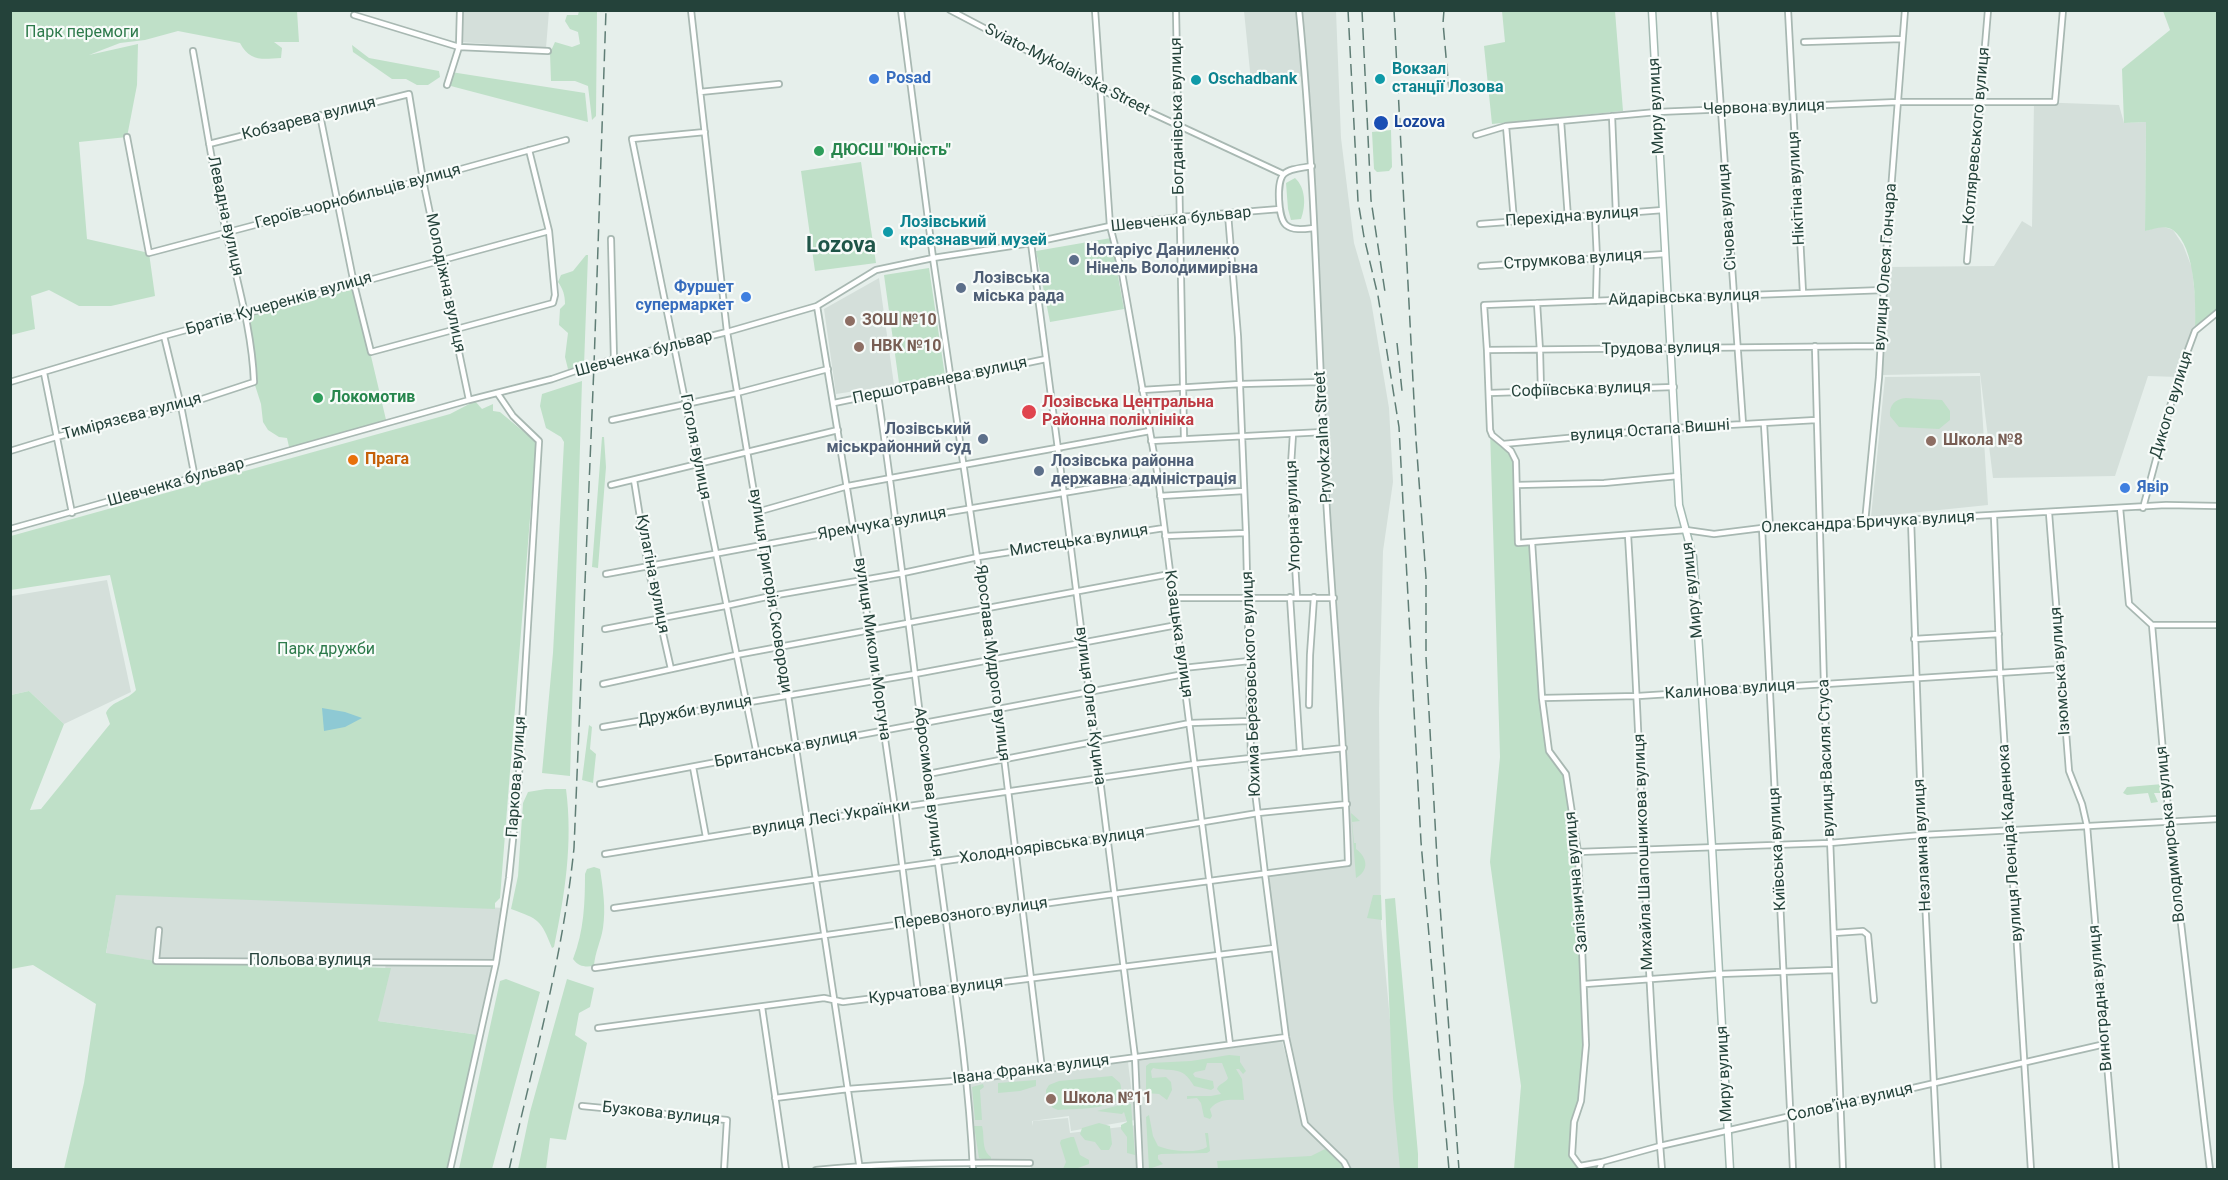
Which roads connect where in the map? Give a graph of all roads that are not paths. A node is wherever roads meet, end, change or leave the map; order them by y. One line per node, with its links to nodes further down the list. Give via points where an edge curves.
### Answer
1 (460, 10): 17 (street)
2 (691, 10): 23 (street, вулиця Григорія Сковороди)
3 (902, 10): 61 (street, Ярослава Мудрого вулиця)
4 (950, 10): 22 (street, Sviato-Mykolaivska Street)
5 (1095, 10): 22 (street, Козацька вулиця)
6 (1176, 10): 33 (street, Богданівська вулиця)
7 (1299, 10): 41 (street, Pryvokzalna Street)
8 (1652, 10): 29 (main road, Миру вулиця)
9 (1714, 10): 28 (street, Січова вулиця)
10 (1788, 10): 27 (street, Нікітіна вулиця)
11 (1905, 10): 15 (street, вулиця Олеся Гончара)
12 (1988, 10): 25 (street, Котляревського вулиця)
13 (2063, 10): 25 (street, Червона вулиця, via 2055,102)
14 (354, 15): 17 (street)
15 (1902, 39): 16 (street); 26 (street, вулиця Олеся Гончара)
16 (1804, 42)
17 (459, 47): 19 (street); 21 (street)
18 (193, 51): 39 (street, Левадна вулиця)
19 (548, 51)
20 (779, 84): 23 (street)
21 (447, 85)
22 (1100, 89): 33 (street, Sviato-Mykolaivska Street); 54 (street, Козацька вулиця)
23 (700, 92): 35 (street, вулиця Григорія Сковороди)
24 (409, 94): 30 (street, Кобзарева вулиця); 43 (street, Молодіжна вулиця)
25 (1979, 100): 26 (street, Червона вулиця); 64 (street, Котляревського вулиця)
26 (1898, 102): 27 (street, Червона вулиця); 67 (street, вулиця Олеся Гончара)
27 (1792, 107): 28 (street, Червона вулиця); 68 (street, Нікітіна вулиця)
28 (1720, 110): 29 (street, Червона вулиця); 69 (street, Січова вулиця)
29 (1657, 112): 31 (street, Червона вулиця); 46 (main road, Миру вулиця)
30 (320, 115): 39 (street, Кобзарева вулиця); 44 (street)
31 (1612, 116): 32 (street, Червона вулиця); 48 (street)
32 (1561, 121): 34 (street, Червона вулиця); 51 (street)
33 (1179, 126): 42 (street, Sviato-Mykolaivska Street); 50 (street, Богданівська вулиця)
34 (1506, 126): 36 (street, Червона вулиця); 52 (street)
35 (705, 132): 77 (street, вулиця Григорія Сковороди); 79 (street, Гоголя вулиця, via 632,139)
36 (1476, 135)
37 (127, 136): 57 (street, Героїв-чорнобильців вулиця, via 149,253)
38 (566, 140): 40 (street, Героїв-чорнобильців вулиця)
39 (209, 144): 57 (street, Левадна вулиця)
40 (529, 150): 43 (street, Героїв-чорнобильців вулиця); 56 (street)
41 (1312, 166): 42 (street); 55 (street, Pryvokzalna Street)
42 (1283, 174): 45 (street, via 1279,183)
43 (423, 180): 44 (street, Героїв-чорнобильців вулиця); 62 (street, Молодіжна вулиця)
44 (338, 203): 57 (street, Героїв-чорнобильців вулиця); 66 (street)
45 (1280, 210): 47 (street, Шевченка бульвар); 55 (street, via 1288,227)
46 (1663, 210): 48 (street, Перехідна вулиця); 60 (main road, Миру вулиця)
47 (1228, 214): 50 (street, Шевченка бульвар); 94 (street, Юхима Березовського вулиця)
48 (1616, 214): 49 (street, Перехідна вулиця)
49 (1595, 216): 51 (street, Перехідна вулиця); 63 (street)
50 (1180, 217): 54 (street, Шевченка бульвар); 95 (street, Богданівська вулиця)
51 (1568, 218): 52 (street, Перехідна вулиця)
52 (1514, 221): 53 (street, Перехідна вулиця)
53 (1480, 224)
54 (1110, 226): 59 (street, Шевченка бульвар); 97 (street, Козацька вулиця)
55 (1314, 228): 93 (street, Pryvokzalna Street)
56 (549, 231): 62 (street, Братів Кучеренків вулиця); 76 (street, via 553,303)
57 (227, 233): 75 (street, Левадна вулиця)
58 (611, 238): 87 (street)
59 (1031, 243): 61 (street, Шевченка бульвар); 86 (street, вулиця Олега Куцина)
60 (1665, 254): 63 (street, Струмкова вулиця); 70 (main road, Миру вулиця)
61 (933, 258): 73 (street, Шевченка бульвар, via 876,270); 90 (street, Ярослава Мудрого вулиця)
62 (441, 259): 66 (street, Братів Кучеренків вулиця); 76 (street, Молодіжна вулиця)
63 (1597, 259): 65 (street, Струмкова вулиця); 71 (street)
64 (1967, 261)
65 (1481, 266)
66 (354, 284): 75 (street, Братів Кучеренків вулиця); 76 (street, via 371,352)
67 (1884, 290): 68 (street, Айдарівська вулиця); 81 (street, вулиця Олеся Гончара)
68 (1803, 293): 69 (street, Айдарівська вулиця)
69 (1734, 296): 70 (street, Айдарівська вулиця); 82 (street, Січова вулиця)
70 (1668, 299): 71 (street, Айдарівська вулиця); 83 (main road, Миру вулиця)
71 (1596, 302): 72 (street, Айдарівська вулиця)
72 (1537, 303): 84 (street, Айдарівська вулиця, via 1484,305); 85 (street)
73 (817, 306): 77 (street, Шевченка бульвар); 88 (street, вулиця Миколи Моргуна)
74 (2217, 312): 139 (street, Дикого вулиця, via 2196,331 2185,358)
75 (246, 314): 78 (street, Братів Кучеренків вулиця); 92 (street, Левадна вулиця)
76 (453, 329): 103 (street, Молодіжна вулиця)
77 (727, 332): 79 (street, Шевченка бульвар); 99 (street, вулиця Григорія Сковороди)
78 (164, 336): 89 (street, Братів Кучеренків вулиця); 106 (street)
79 (675, 345): 87 (street, Шевченка бульвар); 105 (street, Гоголя вулиця)
80 (1815, 346): 81 (street, Трудова вулиця); 82 (street, Трудова вулиця); 108 (street, вулиця Василя Стуса)
81 (1881, 346): 147 (street, вулиця Олеся Гончара)
82 (1737, 347): 83 (street, Трудова вулиця); 109 (street, Січова вулиця)
83 (1671, 349): 85 (street, Трудова вулиця); 96 (main road, Миру вулиця)
84 (1487, 350): 85 (street, Трудова вулиця); 100 (street)
85 (1540, 351): 98 (street)
86 (1046, 359): 90 (street, Першотравнева вулиця); 121 (street, вулиця Олега Куцина)
87 (614, 360): 101 (street, Шевченка бульвар, bridge)
88 (828, 369): 99 (street); 104 (street, вулиця Миколи Моргуна)
89 (44, 373): 91 (street, Братів Кучеренків вулиця); 117 (street)
90 (952, 380): 102 (street, Першотравнева вулиця); 125 (street, Ярослава Мудрого вулиця)
91 (10, 382)
92 (254, 382): 106 (street, Тимірязєва вулиця)
93 (1322, 382): 94 (street); 114 (street, Pryvokzalna Street)
94 (1240, 384): 95 (street); 116 (street, Юхима Березовського вулиця)
95 (1183, 387): 97 (street); 118 (street, Богданівська вулиця)
96 (1674, 387): 98 (street, Софіївська вулиця); 111 (main road, Миру вулиця)
97 (1142, 390): 113 (street, Козацька вулиця)
98 (1540, 391): 100 (street, Софіївська вулиця)
99 (737, 393): 105 (street); 123 (street, вулиця Григорія Сковороди)
100 (1489, 393): 120 (street, via 1490,430)
101 (498, 394): 103 (street, Шевченка бульвар); 264 (street, Паркова вулиця, via 513,416 539,441 518,790)
102 (878, 395): 104 (street, Першотравнева вулиця); 129 (street, Абросимова вулиця)
103 (470, 400): 128 (street, Шевченка бульвар)
104 (834, 403): 112 (street, вулиця Миколи Моргуна)
105 (687, 404): 107 (street); 124 (street, Гоголя вулиця)
106 (181, 406): 117 (street, Тимірязєва вулиця); 128 (street)
107 (612, 420)
108 (1816, 420): 110 (street, вулиця Остапа Вишні); 148 (street, вулиця Василя Стуса)
109 (1743, 424): 110 (street, вулиця Остапа Вишні); 111 (street, вулиця Остапа Вишні)
110 (1764, 424): 152 (street)
111 (1675, 428): 120 (street, вулиця Остапа Вишні); 126 (main road, Миру вулиця)
112 (838, 430): 123 (street); 133 (street, вулиця Миколи Моргуна)
113 (1150, 431): 119 (street, Козацька вулиця); 121 (street)
114 (1323, 432): 115 (street); 175 (street, Pryvokzalna Street)
115 (1293, 434): 116 (street); 172 (street, Упорна вулиця, via 1290,480)
116 (1241, 436): 118 (street); 135 (street, Юхима Березовського вулиця)
117 (56, 437): 122 (street, Тимірязєва вулиця); 142 (street)
118 (1184, 438): 119 (street)
119 (1151, 441): 127 (street, Козацька вулиця)
120 (1503, 444): 132 (street, via 1516,460)
121 (1057, 448): 125 (street); 134 (street, вулиця Олега Куцина)
122 (10, 451)
123 (748, 452): 124 (street); 141 (street, вулиця Григорія Сковороди)
124 (698, 463): 130 (street); 161 (street, Гоголя вулиця)
125 (964, 464): 129 (street); 140 (street, Ярослава Мудрого вулиця)
126 (1678, 476): 132 (street); 154 (main road, Миру вулиця, via 1679,505)
127 (1158, 477): 134 (street, Яремчука вулиця); 136 (street, Козацька вулиця)
128 (195, 478): 142 (street, Шевченка бульвар)
129 (891, 478): 133 (street); 146 (street, Абросимова вулиця)
130 (634, 480): 131 (street); 163 (street, Кулагіна вулиця)
131 (611, 485)
132 (1517, 485): 159 (street, Олександра Бричука вулиця, via 1518,543)
133 (848, 486): 141 (street); 149 (street, вулиця Миколи Моргуна)
134 (1063, 491): 140 (street, Яремчука вулиця); 158 (street, вулиця Олега Куцина)
135 (1244, 491): 136 (street); 155 (street, Юхима Березовського вулиця)
136 (1160, 496): 150 (street, Козацька вулиця)
137 (2217, 506): 139 (street, Олександра Бричука вулиця)
138 (2120, 508): 139 (street, Олександра Бричука вулиця); 143 (street, Олександра Бричука вулиця); 181 (street, via 2129,604)
139 (2143, 508)
140 (971, 509): 146 (street, Яремчука вулиця); 162 (street, Ярослава Мудрого вулиця)
141 (757, 512): 160 (street, вулиця Григорія Сковороди)
142 (72, 513): 153 (street, Шевченка бульвар)
143 (2049, 513): 144 (street, Олександра Бричука вулиця); 193 (street, Ізюмська вулиця)
144 (1994, 516): 145 (street, Олександра Бричука вулиця); 185 (street, вулиця Леоніда Каденюка)
145 (1911, 520): 147 (street, Олександра Бричука вулиця); 186 (street, Незламна вулиця)
146 (896, 521): 149 (street, Яремчука вулиця); 164 (street, Абросимова вулиця)
147 (1865, 522): 148 (street, Олександра Бричука вулиця)
148 (1819, 525): 152 (street, Олександра Бричука вулиця); 200 (street, вулиця Василя Стуса)
149 (854, 528): 160 (street, Яремчука вулиця); 167 (street, вулиця Миколи Моргуна)
150 (1164, 528): 157 (street, Козацька вулиця); 158 (street, Мистецька вулиця)
151 (1762, 528): 152 (street, Олександра Бричука вулиця); 154 (street, Олександра Бричука вулиця, via 1714,534); 201 (street, Київська вулиця)
152 (1770, 528)
153 (10, 530)
154 (1686, 530): 156 (street, Олександра Бричука вулиця); 202 (main road, Миру вулиця, via 1693,557)
155 (1246, 533): 157 (street); 170 (street, Юхима Березовського вулиця)
156 (1628, 535): 159 (street, Олександра Бричука вулиця); 205 (street, Михайла Шапошникова вулиця)
157 (1165, 536): 166 (street, Козацька вулиця)
158 (1070, 541): 162 (street, Мистецька вулиця); 168 (street, вулиця Олега Куцина)
159 (1532, 542): 206 (street, Залізнична вулиця)
160 (763, 545): 161 (street, Яремчука вулиця); 169 (street, вулиця Григорія Сковороди)
161 (716, 553): 163 (street, Яремчука вулиця); 176 (street, Гоголя вулиця)
162 (978, 557): 164 (street, Мистецька вулиця); 177 (street, Ярослава Мудрого вулиця)
163 (648, 567): 165 (street, Яремчука вулиця); 178 (street, Кулагіна вулиця)
164 (903, 573): 167 (street, Мистецька вулиця); 179 (street, Абросимова вулиця)
165 (606, 574)
166 (1170, 574): 168 (street); 174 (street, Козацька вулиця)
167 (862, 580): 169 (street, Мистецька вулиця); 184 (street, вулиця Миколи Моргуна)
168 (1076, 593): 177 (street); 187 (street, вулиця Олега Куцина)
169 (771, 596): 176 (street, Мистецька вулиця); 188 (street, вулиця Григорія Сковороди)
170 (1248, 597): 171 (street); 174 (street); 191 (street, Юхима Березовського вулиця)
171 (1290, 597): 172 (street); 218 (street)
172 (1297, 597): 173 (street)
173 (1314, 597): 175 (street); 208 (street)
174 (1173, 598): 180 (street, Козацька вулиця)
175 (1334, 598): 217 (street, Pryvokzalna Street)
176 (725, 606): 178 (street, Мистецька вулиця); 189 (street, Гоголя вулиця)
177 (985, 608): 179 (street); 190 (street, Ярослава Мудрого вулиця)
178 (660, 619): 183 (street, Мистецька вулиця); 192 (street, Кулагіна вулиця)
179 (909, 623): 184 (street); 196 (street, Абросимова вулиця)
180 (1177, 625): 187 (street, Дружби вулиця); 194 (street, Козацька вулиця)
181 (2152, 625): 182 (street); 234 (street, Володимирська вулиця)
182 (2217, 625)
183 (606, 629)
184 (869, 631): 188 (street); 198 (street, вулиця Миколи Моргуна)
185 (1999, 634): 186 (street); 195 (street, вулиця Леоніда Каденюка)
186 (1914, 639): 197 (street, Незламна вулиця)
187 (1082, 642): 190 (street, Дружби вулиця); 203 (street, вулиця Олега Куцина)
188 (780, 647): 189 (street); 204 (street, вулиця Григорія Сковороди)
189 (736, 655): 192 (street); 207 (street, Гоголя вулиця)
190 (992, 659): 196 (street, Дружби вулиця); 209 (street, Ярослава Мудрого вулиця)
191 (1249, 660): 194 (street, Британська вулиця); 210 (street, Юхима Березовського вулиця)
192 (671, 669): 199 (street)
193 (2061, 669): 195 (street, Калинова вулиця); 236 (street, Ізюмська вулиця, via 2070,776)
194 (1183, 671): 203 (street, Британська вулиця); 211 (street, Козацька вулиця)
195 (2000, 673): 197 (street, Калинова вулиця); 237 (street, вулиця Леоніда Каденюка)
196 (915, 674): 198 (street, Дружби вулиця); 212 (street, Абросимова вулиця)
197 (1916, 679): 200 (street, Калинова вулиця); 238 (street, Незламна вулиця)
198 (876, 681): 204 (street, Дружби вулиця); 214 (street, вулиця Миколи Моргуна)
199 (603, 684)
200 (1824, 685): 201 (street, Калинова вулиця); 241 (street, вулиця Василя Стуса)
201 (1770, 687): 202 (street, Калинова вулиця); 242 (street, Київська вулиця)
202 (1702, 692): 205 (street, Калинова вулиця); 243 (main road, Миру вулиця)
203 (1088, 693): 209 (street, Британська вулиця); 215 (street, вулиця Олега Куцина)
204 (788, 695): 207 (street, Дружби вулиця); 216 (street, вулиця Григорія Сковороди)
205 (1638, 696): 206 (street, Калинова вулиця); 244 (street, Михайла Шапошникова вулиця)
206 (1542, 698): 246 (street, Залізнична вулиця, via 1549,751 1566,774)
207 (746, 702): 213 (street, Дружби вулиця); 219 (street, Гоголя вулиця)
208 (1310, 705)
209 (998, 709): 212 (street, Британська вулиця); 221 (street, Ярослава Мудрого вулиця)
210 (1250, 722): 211 (street); 220 (street, Юхима Березовського вулиця)
211 (1190, 723): 215 (street); 222 (street, Козацька вулиця)
212 (921, 724): 214 (street, Британська вулиця); 224 (street, Абросимова вулиця)
213 (603, 727)
214 (884, 731): 216 (street, Британська вулиця); 230 (street, вулиця Миколи Моргуна)
215 (1095, 741): 221 (street); 225 (street, вулиця Олега Куцина)
216 (795, 747): 219 (street, Британська вулиця); 233 (street, вулиця Григорія Сковороди)
217 (1344, 748): 218 (street, вулиця Лесі Українки); 229 (street, Pryvokzalna Street)
218 (1300, 753): 220 (street, вулиця Лесі Українки)
219 (757, 755): 223 (street, Британська вулиця)
220 (1251, 758): 222 (street, вулиця Лесі Українки); 231 (street, Юхима Березовського вулиця)
221 (1004, 759): 224 (street); 227 (street, Ярослава Мудрого вулиця)
222 (1195, 764): 225 (street, вулиця Лесі Українки); 235 (street, Козацька вулиця)
223 (693, 767): 226 (street, Британська вулиця); 239 (street)
224 (927, 774): 228 (street, Абросимова вулиця)
225 (1099, 778): 227 (street, вулиця Лесі Українки); 240 (street, вулиця Олега Куцина)
226 (600, 784)
227 (1008, 792): 228 (street, вулиця Лесі Українки); 245 (street, Ярослава Мудрого вулиця)
228 (931, 803): 230 (street, вулиця Лесі Українки); 248 (street, Абросимова вулиця)
229 (1347, 804): 231 (street, Холодноярівська вулиця); 249 (street, Pryvokzalna Street)
230 (895, 808): 233 (street, вулиця Лесі Українки); 250 (street, вулиця Миколи Моргуна)
231 (1258, 813): 235 (street, Холодноярівська вулиця); 251 (street, Юхима Березовського вулиця)
232 (2217, 819): 234 (street)
233 (807, 821): 239 (street, вулиця Лесі Українки); 252 (street, вулиця Григорія Сковороди)
234 (2169, 821): 236 (street); 313 (street, Володимирська вулиця)
235 (1202, 824): 240 (street, Холодноярівська вулиця); 253 (street, Козацька вулиця)
236 (2087, 826): 237 (street); 281 (street, Виноградна вулиця)
237 (2009, 829): 238 (street); 283 (street, вулиця Леоніда Каденюка)
238 (1922, 835): 241 (street); 286 (street, Незламна вулиця)
239 (706, 837): 247 (street, вулиця Лесі Українки)
240 (1107, 838): 245 (street, Холодноярівська вулиця); 254 (street, вулиця Олега Куцина)
241 (1830, 843): 242 (street); 260 (street, вулиця Василя Стуса)
242 (1778, 846): 243 (street); 268 (street, Київська вулиця)
243 (1712, 847): 244 (street); 269 (main road, Миру вулиця)
244 (1644, 849): 246 (street); 271 (street, Михайла Шапошникова вулиця)
245 (1015, 851): 248 (street, Холодноярівська вулиця); 255 (street, Ярослава Мудрого вулиця)
246 (1578, 852): 272 (street, Залізнична вулиця)
247 (605, 854)
248 (938, 862): 250 (street, Холодноярівська вулиця); 257 (street, Абросимова вулиця)
249 (1348, 864): 251 (street, Перевозного вулиця)
250 (902, 867): 252 (street, Холодноярівська вулиця); 258 (street, вулиця Миколи Моргуна)
251 (1264, 874): 253 (street, Перевозного вулиця); 262 (street, Юхима Березовського вулиця)
252 (816, 879): 256 (street, Холодноярівська вулиця); 261 (street, вулиця Григорія Сковороди)
253 (1210, 881): 254 (street, Перевозного вулиця); 263 (street, Козацька вулиця)
254 (1113, 895): 255 (street, Перевозного вулиця); 266 (street, вулиця Олега Куцина)
255 (1022, 907): 257 (street, Перевозного вулиця); 270 (street, Ярослава Мудрого вулиця)
256 (614, 908)
257 (946, 917): 258 (street, Перевозного вулиця); 273 (street, Абросимова вулиця)
258 (909, 921): 261 (street, Перевозного вулиця); 274 (street, вулиця Миколи Моргуна)
259 (159, 930): 264 (street, Польова вулиця, via 156,961)
260 (1834, 933): 267 (street, вулиця Василя Стуса); 276 (street, via 1863,931 1868,935)
261 (823, 936): 265 (street, Перевозного вулиця); 275 (street, вулиця Григорія Сковороди)
262 (1274, 948): 263 (street, Курчатова вулиця); 279 (street, Юхима Березовського вулиця)
263 (1220, 956): 266 (street, Курчатова вулиця); 280 (street, Козацька вулиця)
264 (495, 963): 298 (street, Паркова вулиця)
265 (595, 968)
266 (1123, 969): 270 (street, Курчатова вулиця); 282 (street, вулиця Олега Куцина)
267 (1835, 970): 268 (street); 289 (street, вулиця Василя Стуса)
268 (1784, 971): 269 (street); 291 (street, Київська вулиця)
269 (1719, 974): 271 (street); 292 (main road, Миру вулиця)
270 (1031, 980): 273 (street, Курчатова вулиця); 284 (street, Ярослава Мудрого вулиця)
271 (1650, 980): 272 (street); 293 (street, Михайла Шапошникова вулиця)
272 (1585, 984): 295 (street, Залізнична вулиця, via 1586,1045 1572,1155 1580,1166)
273 (957, 989): 274 (street, Курчатова вулиця); 285 (street, Абросимова вулиця)
274 (918, 992): 275 (street, Курчатова вулиця)
275 (834, 1000): 277 (street, Курчатова вулиця); 287 (street, вулиця Григорія Сковороди)
276 (1874, 1000)
277 (762, 1007): 278 (street, Курчатова вулиця); 288 (street)
278 (598, 1028)
279 (1286, 1037): 280 (street, Івана Франка вулиця); 304 (street, Юхима Березовського вулиця, via 1305,1124)
280 (1230, 1044): 282 (street, Івана Франка вулиця)
281 (2105, 1044): 283 (street, Солов'їна вулиця); 312 (street, Виноградна вулиця)
282 (1135, 1057): 284 (street, Івана Франка вулиця); 303 (street, вулиця Олега Куцина)
283 (2025, 1062): 286 (street, Солов'їна вулиця); 311 (street, вулиця Леоніда Каденюка)
284 (1042, 1069): 285 (street, Івана Франка вулиця)
285 (966, 1080): 287 (street, Івана Франка вулиця); 294 (street, Абросимова вулиця)
286 (1935, 1083): 289 (street, Солов'їна вулиця); 310 (street, Незламна вулиця)
287 (848, 1089): 288 (street, Івана Франка вулиця); 297 (street, вулиця Григорія Сковороди)
288 (775, 1098): 300 (street)
289 (1839, 1105): 291 (street, Солов'їна вулиця); 309 (street, вулиця Василя Стуса)
290 (582, 1106): 299 (street, Бузкова вулиця, via 727,1120)
291 (1790, 1117): 292 (street, Солов'їна вулиця); 308 (street, Київська вулиця)
292 (1728, 1132): 293 (street, Солов'їна вулиця); 307 (main road, Миру вулиця)
293 (1660, 1146): 295 (street, Солов'їна вулиця); 306 (street, Михайла Шапошникова вулиця)
294 (972, 1162): 296 (street); 297 (street); 302 (street, Абросимова вулиця)
295 (1602, 1162): 305 (street)
296 (1030, 1163)
297 (860, 1168): 301 (street)
298 (450, 1170)
299 (724, 1170)
300 (786, 1170)
301 (816, 1170)
302 (973, 1170)
303 (1140, 1170)
304 (1348, 1170)
305 (1599, 1170)
306 (1662, 1170)
307 (1730, 1170)
308 (1793, 1170)
309 (1843, 1170)
310 (1938, 1170)
311 (2031, 1170)
312 (2116, 1170)
313 (2210, 1170)

